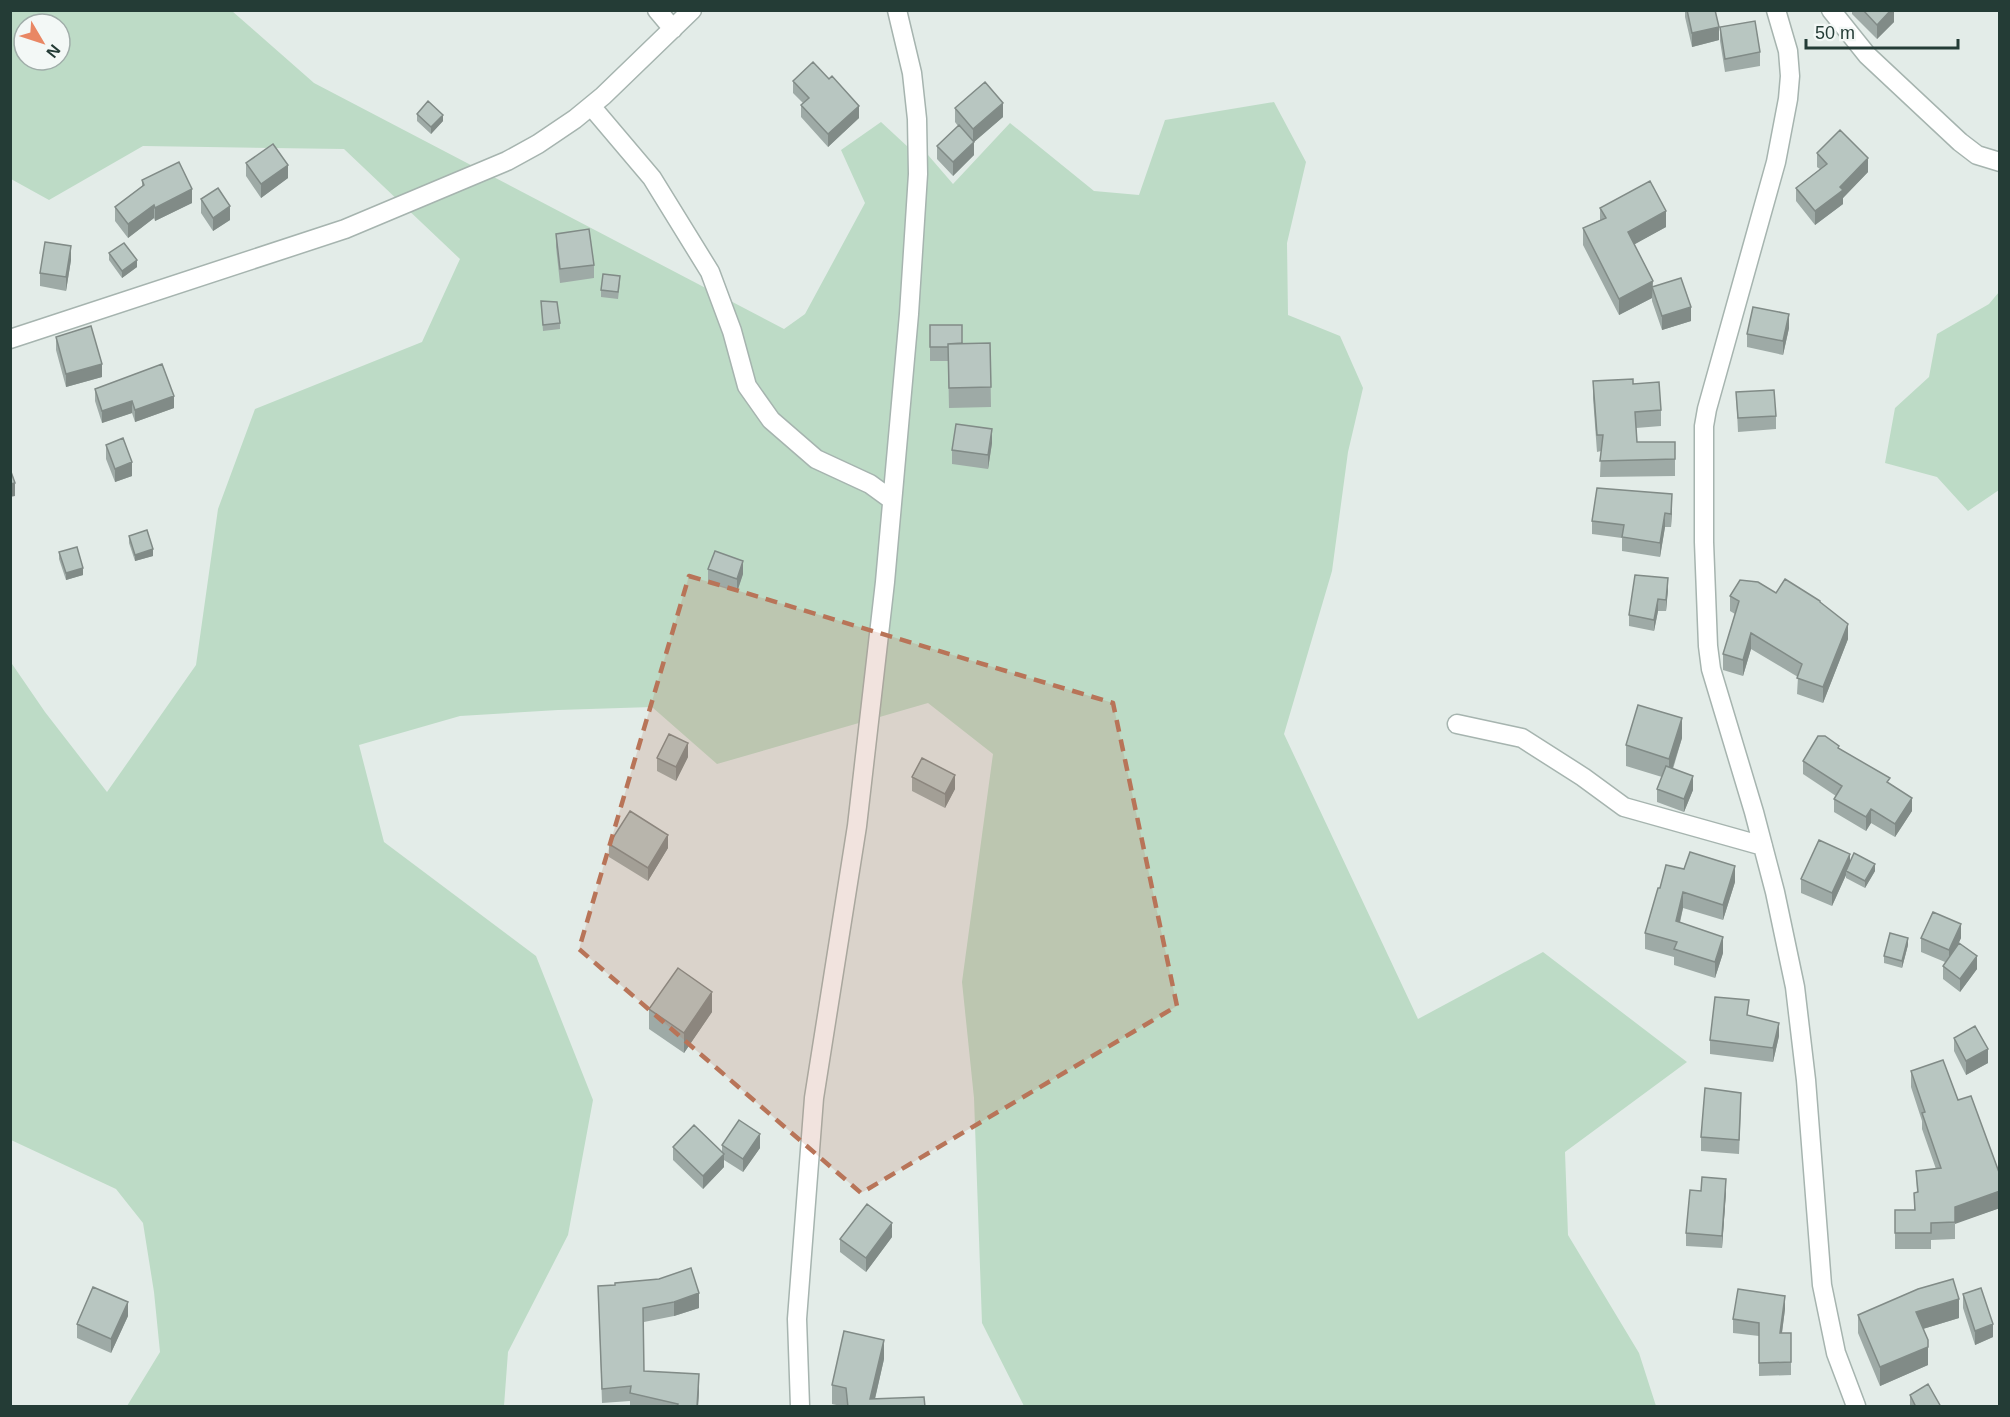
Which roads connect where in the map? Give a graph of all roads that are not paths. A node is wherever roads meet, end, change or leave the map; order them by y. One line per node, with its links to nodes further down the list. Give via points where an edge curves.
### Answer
1 (657, 10): 6 (street)
2 (692, 10): 6 (street)
3 (897, 10): 10 (street, via 912,73 918,174)
4 (1776, 10): 12 (street, via 1788,51 1788,99 1776,162 1707,409 1703,444 1707,646)
5 (1831, 10): 8 (street, via 1867,55 1960,142 1977,154)
6 (673, 29): 7 (street)
7 (591, 106): 9 (street, via 507,161 376,217); 10 (street, via 652,178 710,272 747,386 771,420 816,459 870,484)
8 (2000, 162)
9 (10, 339)
10 (892, 500): 13 (street, via 857,826 814,1098 797,1319)
11 (1457, 724): 12 (street, via 1522,738 1624,807)
12 (1763, 846): 14 (street, via 1802,1029 1822,1285 1836,1353)
13 (800, 1407)
14 (1856, 1407)

